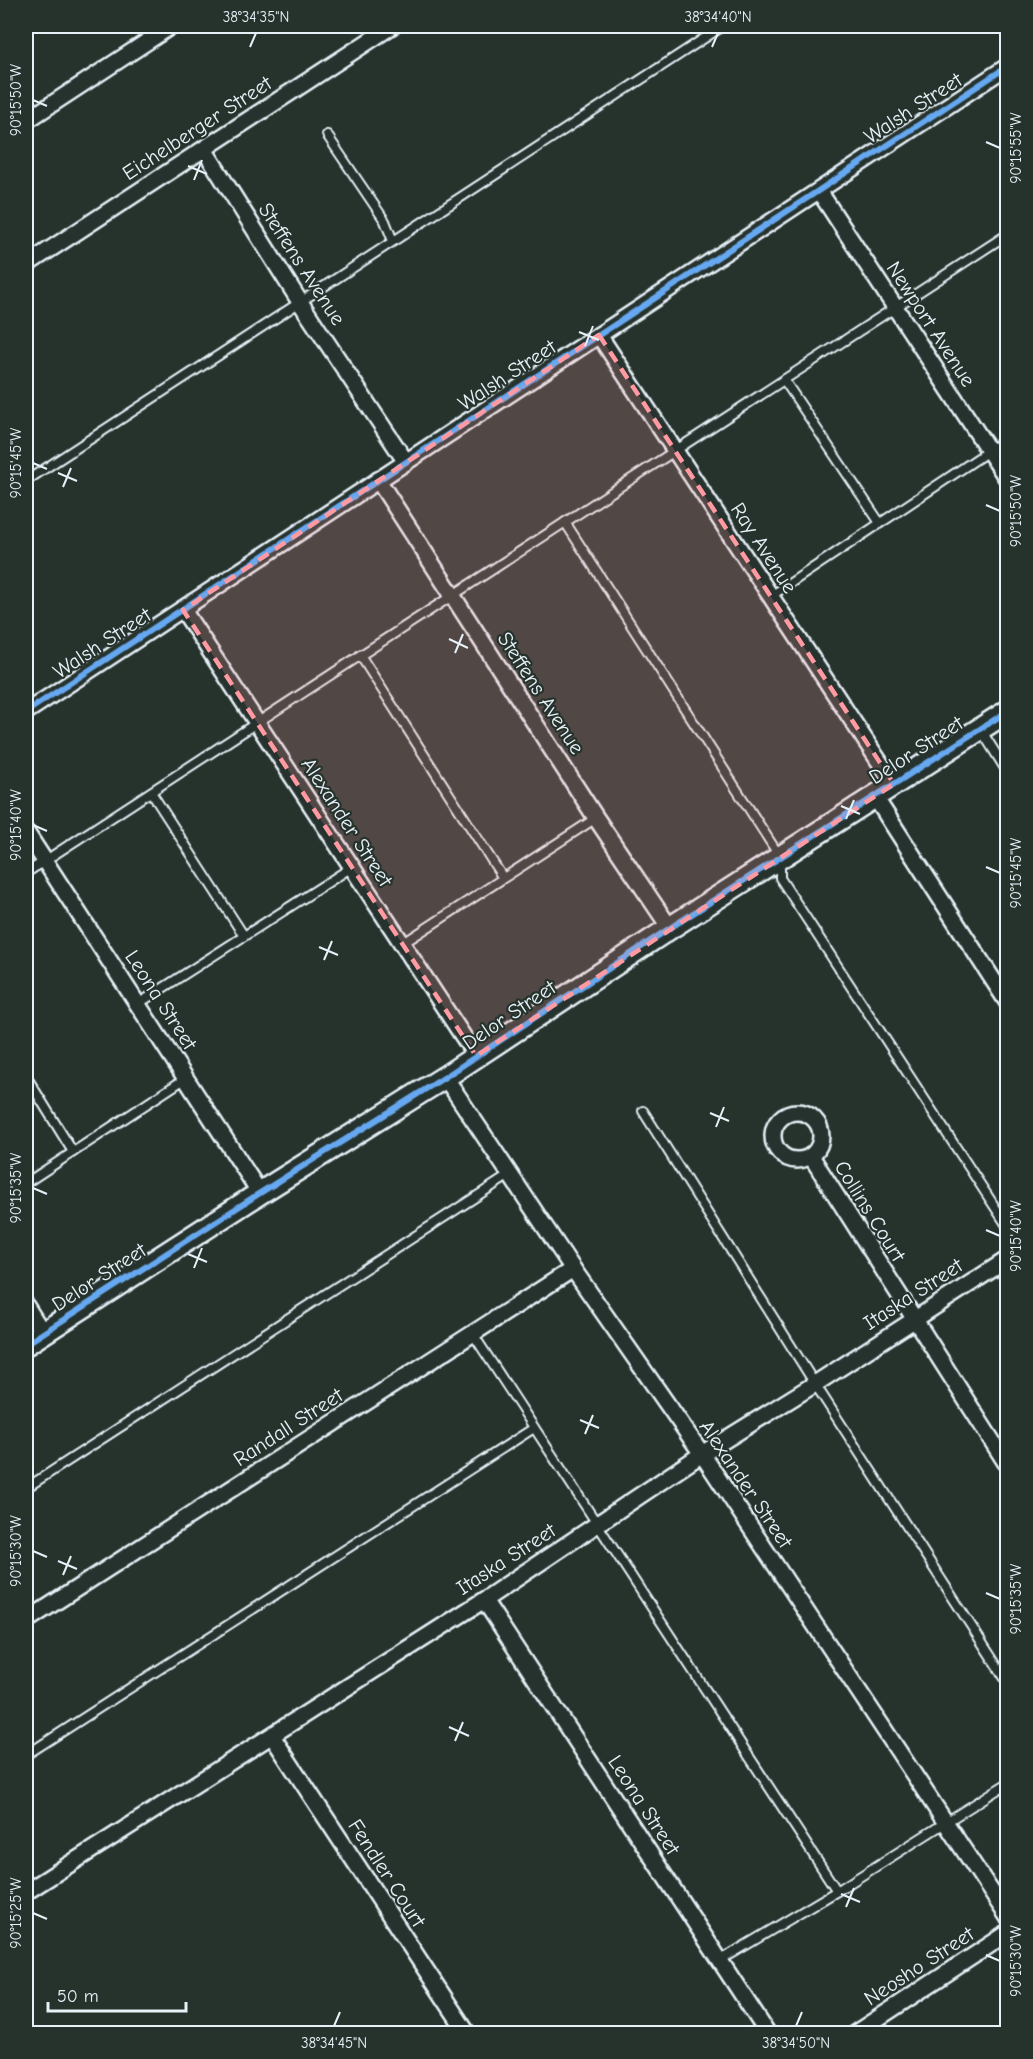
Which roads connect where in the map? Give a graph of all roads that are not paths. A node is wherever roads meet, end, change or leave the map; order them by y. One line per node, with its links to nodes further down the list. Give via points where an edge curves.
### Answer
1 (171, 26): 5 (street)
2 (392, 26): 7 (street, Eichelberger Street)
3 (723, 26): 10 (lane)
4 (1008, 66): 8 (street, Walsh Street)
5 (26, 121)
6 (327, 135): 10 (lane, via 385,221)
7 (204, 149): 11 (street, Eichelberger Street); 12 (street, Steffens Avenue)
8 (819, 191): 13 (street, Newport Avenue); 14 (street, Walsh Street)
9 (1007, 234): 13 (lane)
10 (393, 241): 12 (lane)
11 (26, 266)
12 (300, 302): 19 (street, Steffens Avenue); 22 (lane)
13 (895, 308): 15 (lane); 18 (street, Newport Avenue)
14 (599, 335): 17 (street, Ray Avenue); 19 (street, Walsh Street)
15 (784, 380): 17 (lane); 24 (lane)
16 (1008, 438): 18 (lane)
17 (675, 451): 23 (lane); 26 (street, Ray Avenue)
18 (988, 451): 21 (street, Newport Avenue); 24 (lane)
19 (406, 462): 20 (street, Walsh Street)
20 (378, 480): 25 (street, Steffens Avenue); 27 (street, Walsh Street)
21 (1008, 480)
22 (26, 481)
23 (565, 522): 25 (lane); 39 (lane)
24 (880, 523): 26 (lane)
25 (454, 595): 28 (lane); 37 (street, Steffens Avenue)
26 (771, 596): 34 (street, Ray Avenue)
27 (183, 610): 30 (street, Walsh Street); 31 (street, Alexander Street)
28 (360, 655): 31 (lane); 43 (lane)
29 (1008, 711): 32 (street, Delor Street)
30 (26, 712)
31 (257, 722): 35 (lane); 41 (street, Alexander Street)
32 (980, 729): 33 (lane); 34 (street, Delor Street)
33 (1008, 773)
34 (894, 784): 36 (street, Delor Street)
35 (151, 792): 40 (lane); 45 (lane)
36 (875, 797): 39 (street, Delor Street); 47 (street)
37 (596, 818): 43 (lane); 44 (street, Steffens Avenue)
38 (26, 832): 40 (street, Leona Street)
39 (780, 857): 44 (street, Delor Street); 59 (lane, via 780,878)
40 (44, 861): 42 (lane); 48 (street, Leona Street)
41 (352, 867): 45 (lane); 46 (street, Alexander Street)
42 (26, 873)
43 (503, 878): 46 (lane)
44 (670, 928): 49 (street, Delor Street)
45 (244, 936): 48 (lane)
46 (402, 944): 49 (street, Alexander Street)
47 (1008, 1003)
48 (138, 1004): 52 (street, Leona Street)
49 (476, 1056): 51 (street, Delor Street)
50 (26, 1076): 54 (lane)
51 (445, 1077): 56 (street, Alexander Street); 58 (street, Delor Street)
52 (186, 1078): 54 (lane); 58 (street, Leona Street)
53 (643, 1110): 66 (lane)
54 (73, 1152): 57 (lane)
55 (811, 1156): 63 (street, Collins Court)
56 (511, 1174): 61 (street, Alexander Street); 70 (lane)
57 (26, 1183)
58 (260, 1193): 65 (street, Delor Street)
59 (1008, 1227)
60 (1008, 1259): 63 (street, Itaska Street)
61 (573, 1269): 64 (street, Randall Street); 68 (street, Alexander Street)
62 (26, 1306): 65 (street)
63 (914, 1318): 66 (street, Itaska Street); 69 (street)
64 (473, 1334): 67 (lane); 73 (street, Randall Street)
65 (34, 1338)
66 (815, 1384): 68 (street, Itaska Street); 74 (lane)
67 (534, 1428): 71 (lane); 76 (lane)
68 (702, 1454): 71 (street, Itaska Street); 78 (street, Alexander Street)
69 (1008, 1466)
70 (26, 1488)
71 (598, 1524): 72 (street, Itaska Street); 79 (lane)
72 (484, 1600): 75 (street, Itaska Street); 83 (street, Leona Street)
73 (26, 1621)
74 (1008, 1683)
75 (272, 1736): 80 (street, Itaska Street); 84 (street, Fendler Court)
76 (26, 1755)
77 (1008, 1783): 78 (lane)
78 (946, 1822): 79 (lane); 81 (street, Alexander Street)
79 (837, 1891): 83 (lane)
80 (26, 1892)
81 (1008, 1917)
82 (1008, 1933): 86 (street, Neosho Street)
83 (722, 1960): 85 (street, Leona Street)
84 (468, 2034)
85 (768, 2034)
86 (854, 2034)

